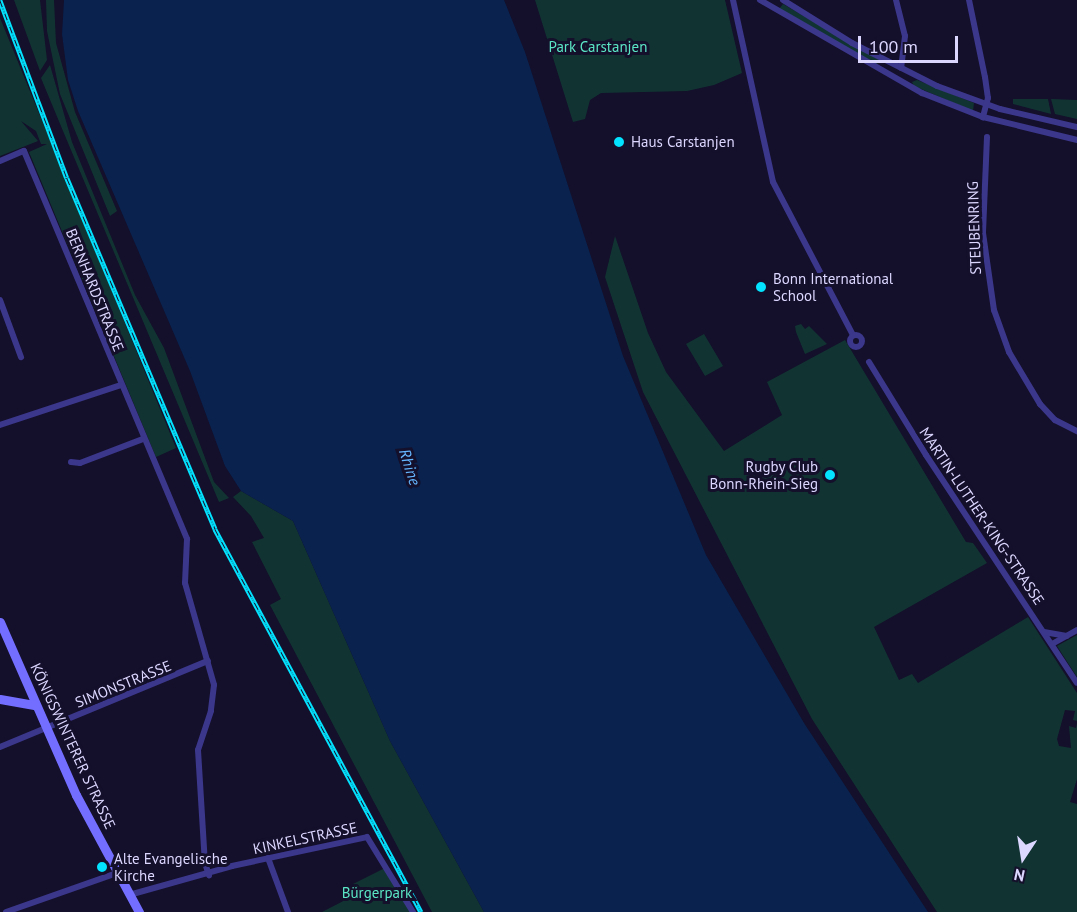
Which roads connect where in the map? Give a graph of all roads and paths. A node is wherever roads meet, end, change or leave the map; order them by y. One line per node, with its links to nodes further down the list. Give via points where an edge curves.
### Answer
1 (733, 0): 20 (street, via 773,182)
2 (759, 0): 9 (street)
3 (783, 0): 6 (street)
4 (896, 0): 7 (street, via 905,36)
5 (969, 0): 11 (street, via 983,62)
6 (894, 65): 7 (street); 9 (street)
7 (901, 68): 8 (street)
8 (910, 73): 10 (street); 11 (street)
9 (888, 76): 10 (street)
10 (904, 85): 13 (street)
11 (986, 105): 12 (street); 13 (street)
12 (1000, 109): 14 (street); 15 (street)
13 (983, 117): 14 (street)
14 (996, 121): 17 (street)
15 (1077, 127)
16 (987, 137): 25 (street, STEUBENRING, via 983,234 994,310 1009,352 1040,404 1055,420)
17 (1077, 140)
18 (0, 161): 23 (street, BERNHARDSTRASSE, via 24,151)
19 (0, 300): 21 (street)
20 (853, 335)
21 (21, 357)
22 (869, 362): 30 (street, MARTIN-LUTHER-KING-STRASSE)
23 (120, 385): 24 (street); 26 (street, BERNHARDSTRASSE)
24 (0, 425)
25 (1077, 431)
26 (143, 439): 27 (street, via 80,464); 33 (street, BERNHARDSTRASSE, via 187,539 185,583)
27 (71, 462)
28 (0, 622): 36 (main road, KÖNIGSWINTERER STRASSE)
29 (1077, 630): 31 (street)
30 (1044, 632): 31 (street); 32 (street, MARTIN-LUTHER-KING-STRASSE)
31 (1067, 636): 32 (street)
32 (1052, 644): 34 (street, MARTIN-LUTHER-KING-STRASSE)
33 (208, 661): 37 (street, SIMONSTRASSE); 41 (street, BERNHARDSTRASSE, via 214,695 198,750 198,770)
34 (1077, 683)
35 (0, 699): 36 (main road)
36 (35, 705): 37 (main road, KÖNIGSWINTERER STRASSE)
37 (46, 727): 38 (street, SIMONSTRASSE); 40 (main road, KÖNIGSWINTERER STRASSE)
38 (0, 747)
39 (268, 858): 41 (street, KINKELSTRASSE); 45 (street); 46 (street, KINKELSTRASSE, via 367,837 400,885)
40 (117, 873): 42 (main road, KÖNIGSWINTERER STRASSE); 43 (street)
41 (209, 875): 42 (street, KINKELSTRASSE)
42 (129, 895): 44 (main road, KÖNIGSWINTERER STRASSE)
43 (6, 912)
44 (139, 912)
45 (286, 912)
46 (413, 912)

